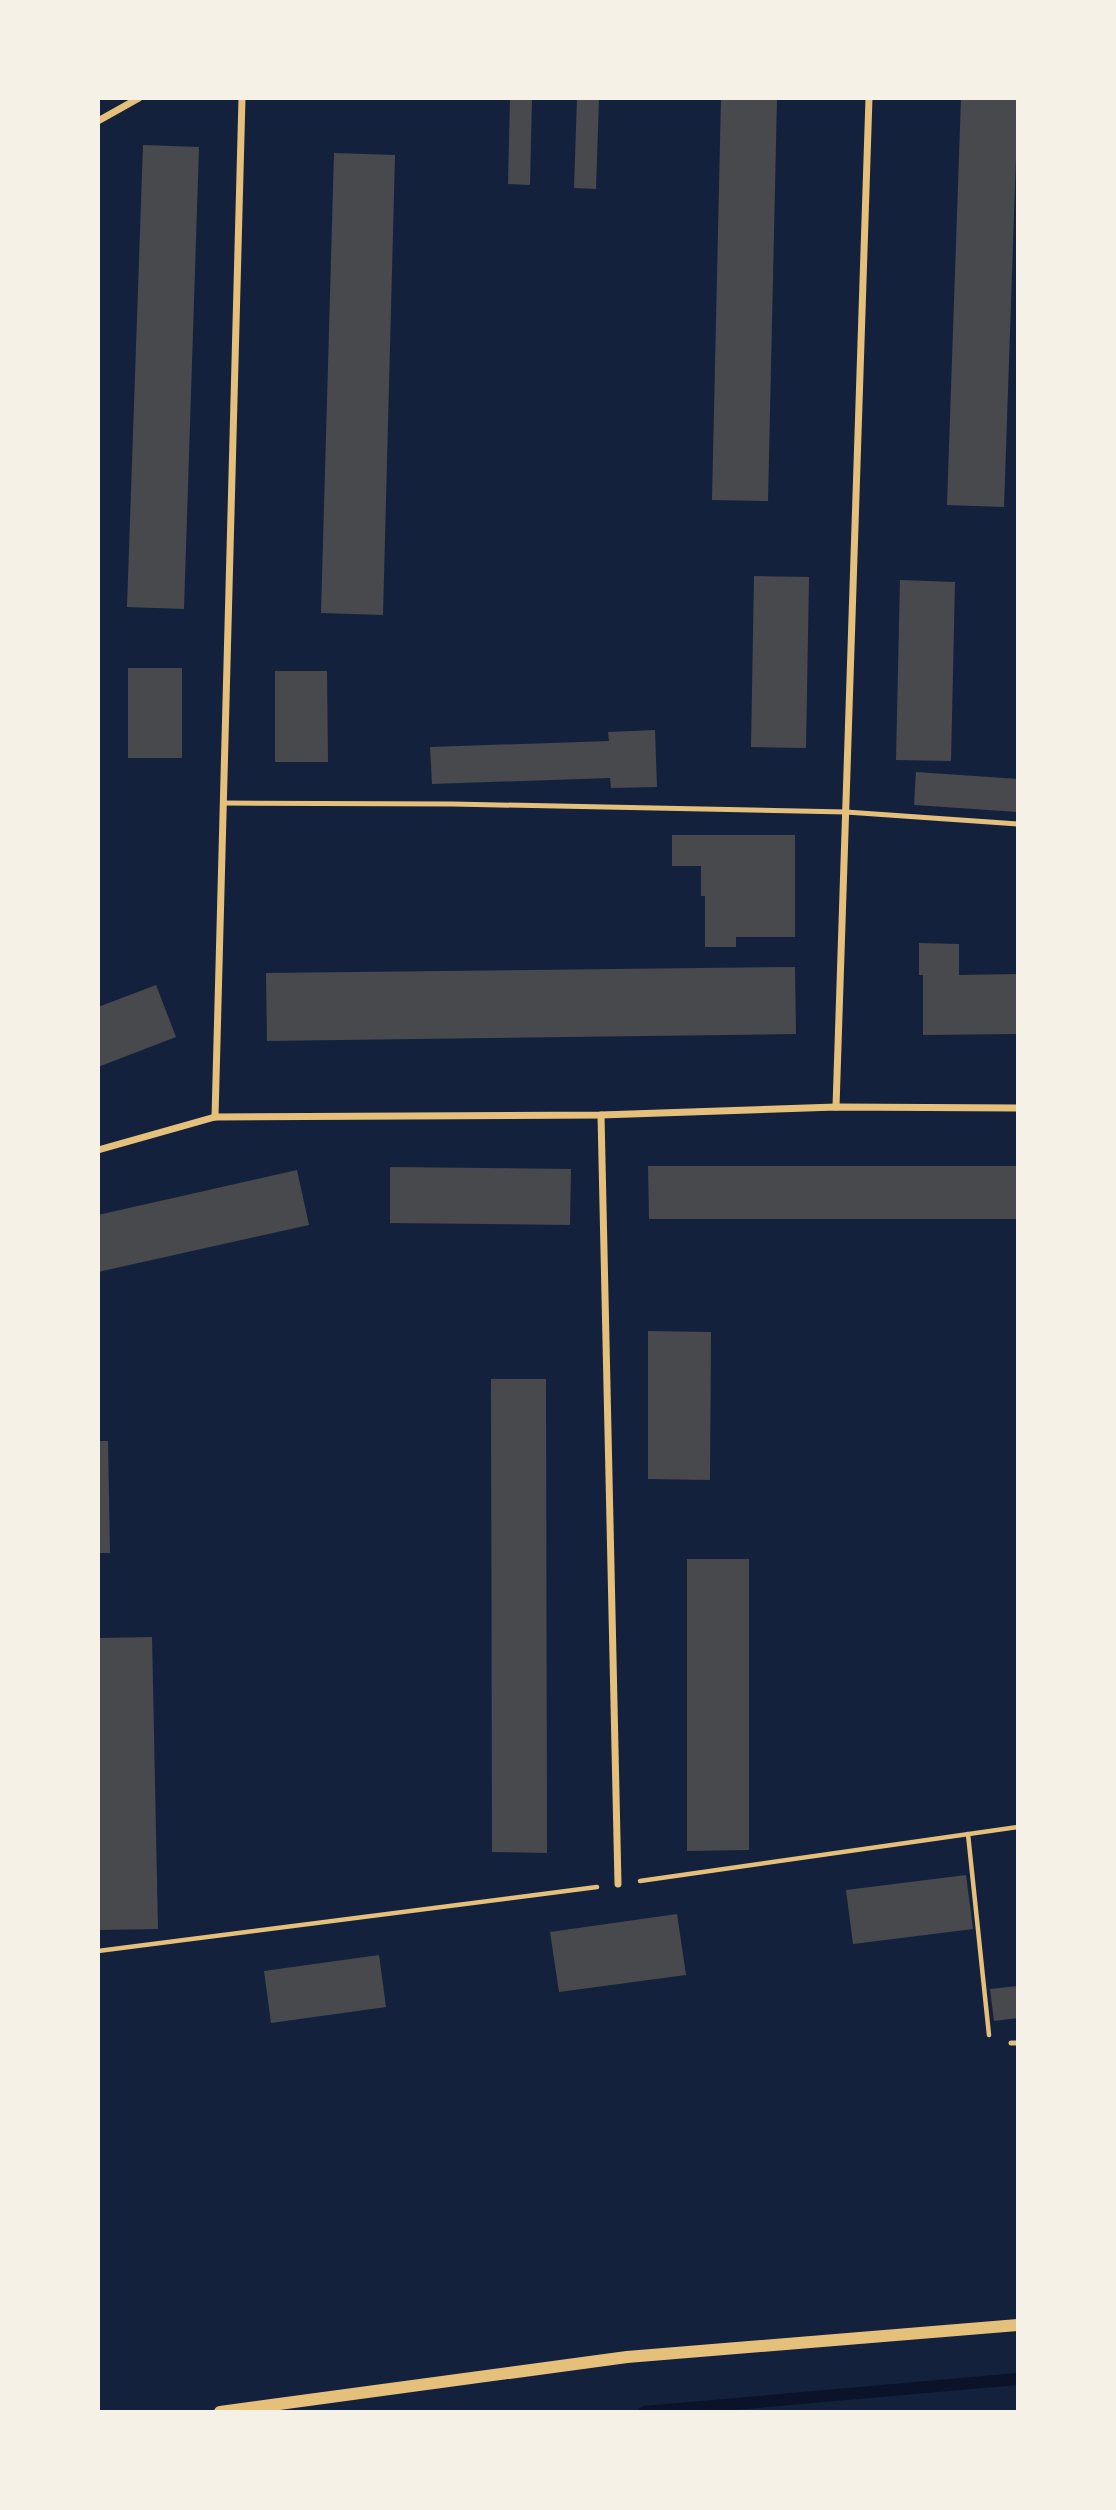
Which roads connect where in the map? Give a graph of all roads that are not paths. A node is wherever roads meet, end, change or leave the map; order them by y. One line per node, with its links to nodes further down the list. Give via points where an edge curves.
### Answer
1 (139, 98): 4 (street)
2 (242, 98): 5 (street)
3 (869, 98): 6 (street)
4 (98, 121)
5 (223, 803): 6 (lane); 11 (street)
6 (846, 812): 7 (lane); 8 (street)
7 (1018, 824)
8 (836, 1107): 9 (street); 10 (street)
9 (1018, 1108)
10 (601, 1115): 11 (street); 13 (street)
11 (215, 1117): 12 (street)
12 (98, 1150)
13 (618, 1884)
14 (1018, 2325): 15 (street, via 626,2357)
15 (220, 2412)

